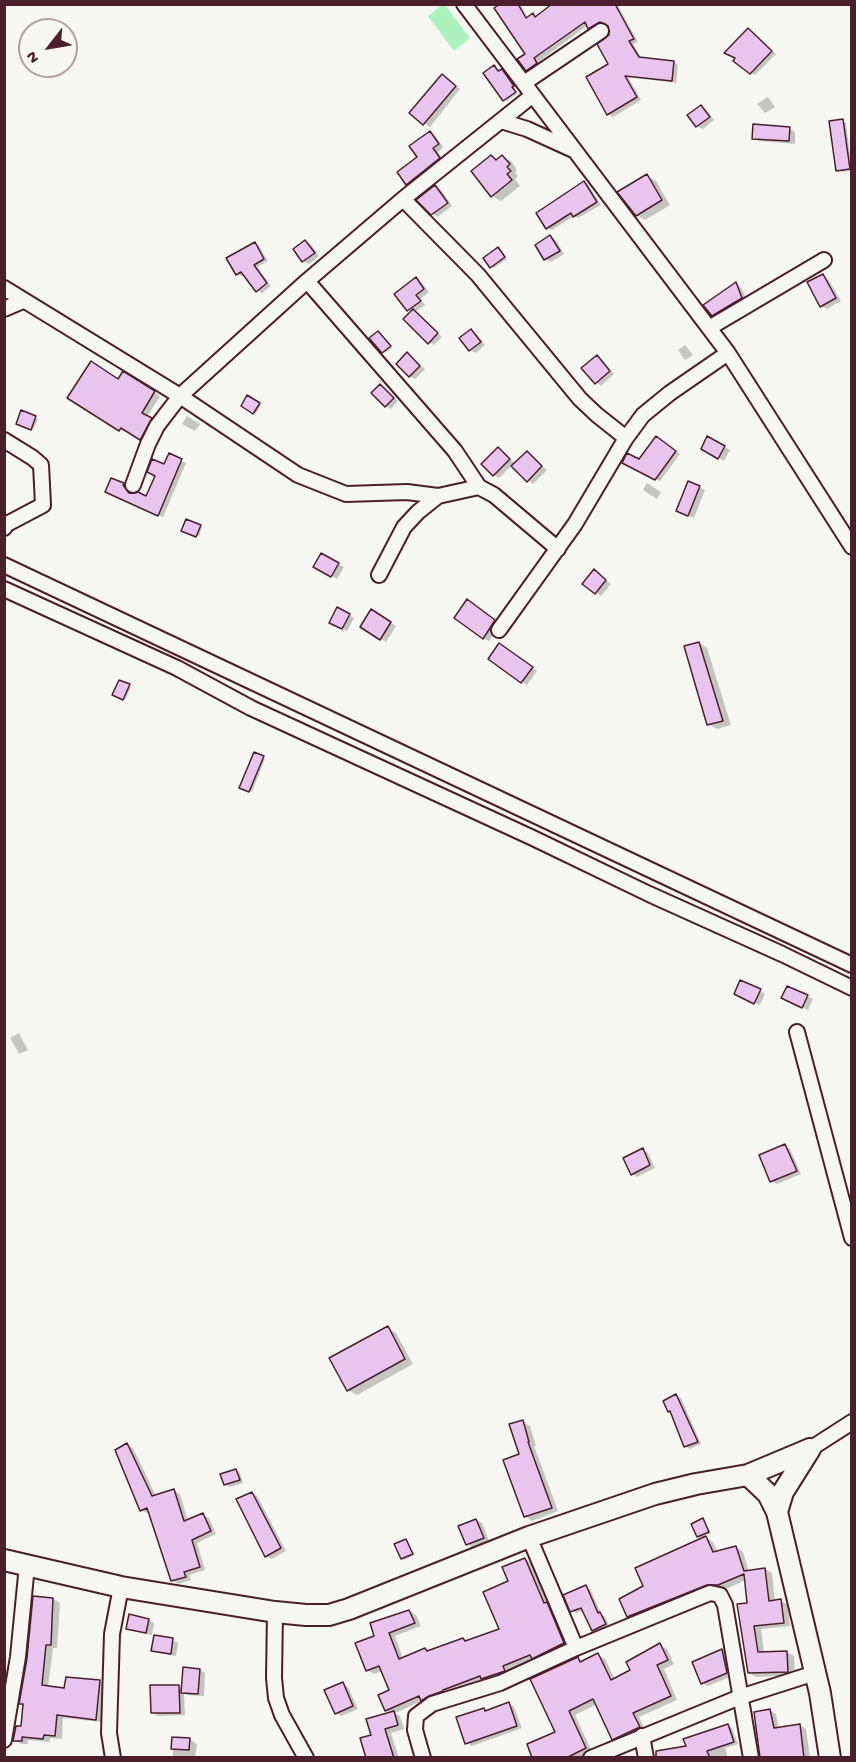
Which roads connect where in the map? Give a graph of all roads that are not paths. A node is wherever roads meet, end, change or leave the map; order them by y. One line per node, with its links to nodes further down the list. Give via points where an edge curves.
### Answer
1 (464, 4): 3 (street)
2 (601, 31): 3 (street)
3 (524, 83): 4 (street)
4 (533, 95): 5 (street); 6 (street)
5 (501, 120): 6 (street); 7 (street)
6 (575, 151): 13 (street)
7 (403, 199): 9 (street); 16 (street, via 478,275 580,399)
8 (824, 260): 13 (street)
9 (307, 281): 15 (street); 19 (street, via 455,451)
10 (4, 288): 11 (street)
11 (23, 301): 12 (street); 15 (street)
12 (4, 309)
13 (710, 328): 14 (street)
14 (728, 353): 16 (street, via 661,400); 22 (street)
15 (180, 396): 18 (street, via 157,426); 20 (street, via 297,475 346,494 407,492)
16 (626, 438): 23 (street)
17 (4, 440): 21 (street, via 40,465 44,505)
18 (133, 485)
19 (479, 487): 20 (street); 23 (street)
20 (438, 496): 25 (street, via 404,527)
21 (4, 528)
22 (852, 547)
23 (558, 549): 27 (street)
24 (4, 565): 28 (street)
25 (379, 575)
26 (4, 589): 29 (street)
27 (499, 630)
28 (852, 965)
29 (852, 988)
30 (797, 1032): 31 (street)
31 (852, 1238)
32 (852, 1422): 33 (street)
33 (810, 1449): 34 (street); 35 (street, via 787,1484)
34 (748, 1475): 35 (street, via 768,1494); 36 (street, via 655,1494)
35 (777, 1512): 42 (street)
36 (529, 1537): 40 (street, via 329,1615); 41 (street)
37 (4, 1560): 38 (street)
38 (27, 1566): 39 (street); 45 (street, via 18,1657)
39 (121, 1587): 40 (street); 46 (street, via 112,1634 109,1733)
40 (275, 1612): 47 (street, via 276,1698)
41 (576, 1648): 43 (street, via 710,1593 720,1595 726,1605); 48 (street, via 500,1683 424,1708 416,1716 415,1730)
42 (815, 1673): 43 (street); 52 (street)
43 (740, 1697): 44 (street); 51 (street)
44 (642, 1736): 49 (street); 50 (street)
45 (4, 1740)
46 (113, 1758)
47 (306, 1758)
48 (423, 1758)
49 (591, 1758)
50 (645, 1758)
51 (751, 1758)
52 (830, 1758)

